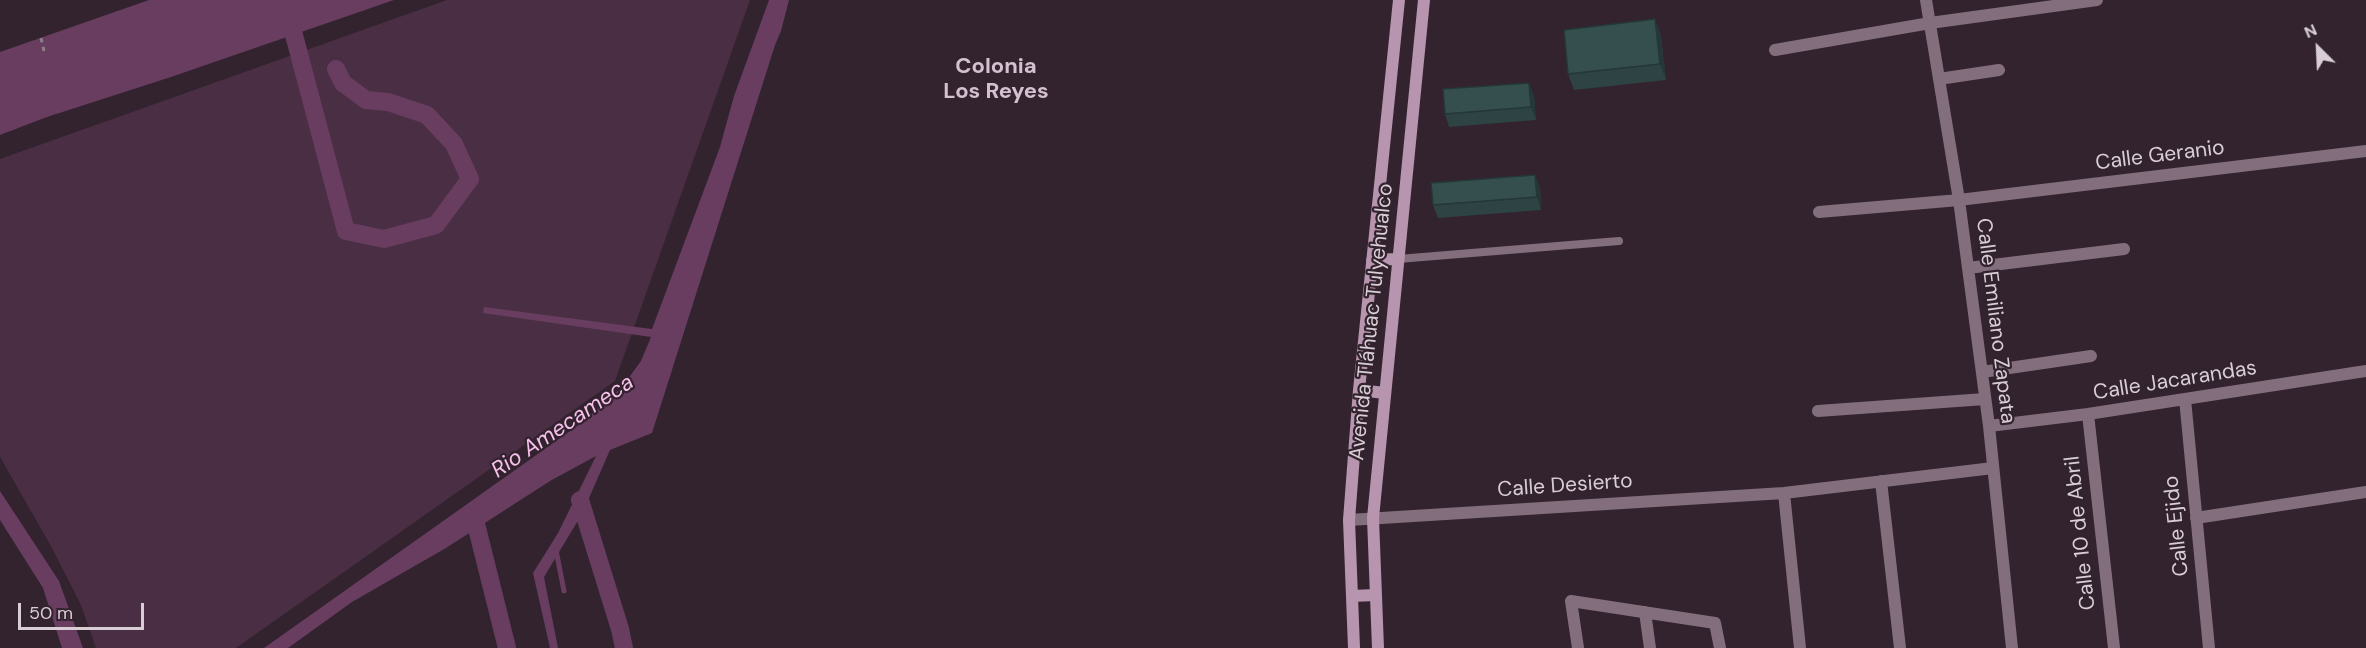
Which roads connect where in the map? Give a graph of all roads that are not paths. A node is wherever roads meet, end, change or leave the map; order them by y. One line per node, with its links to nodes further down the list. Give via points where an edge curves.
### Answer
1 (1398, 0): 15 (main road, Avenida Tláhuac Tulyehualco)
2 (1424, 0): 14 (main road, Avenida Tláhuac Tulyehualco)
3 (1926, 0): 5 (street, Calle Emiliano Zapata)
4 (2097, 0): 5 (street)
5 (1929, 23): 6 (street); 8 (street, Calle Emiliano Zapata)
6 (1774, 50)
7 (1999, 70): 8 (street)
8 (1939, 79): 10 (street, Calle Emiliano Zapata)
9 (2366, 151): 10 (street, Calle Geranio)
10 (1959, 200): 11 (street, Calle Geranio); 16 (street, Calle Emiliano Zapata)
11 (1819, 212)
12 (1619, 241): 14 (lane)
13 (2124, 249): 16 (street)
14 (1398, 259): 15 (main road); 21 (main road, Avenida Tláhuac Tulyehualco)
15 (1372, 260): 20 (main road, Avenida Tláhuac Tulyehualco)
16 (1968, 268): 19 (street, Calle Emiliano Zapata)
17 (2091, 356): 19 (street)
18 (2366, 371): 23 (street, Calle Jacarandas)
19 (1982, 372): 22 (street, Calle Emiliano Zapata)
20 (1359, 390): 21 (main road); 33 (main road, Avenida Tláhuac Tulyehualco)
21 (1385, 393): 31 (main road, Avenida Tláhuac Tulyehualco)
22 (1985, 399): 24 (street); 26 (street, Calle Emiliano Zapata)
23 (2185, 399): 25 (street, Calle Jacarandas); 32 (street, Calle Ejido)
24 (1818, 411)
25 (2088, 414): 26 (street, Calle Jacarandas); 45 (street, Calle 10 de Abril)
26 (1989, 426): 27 (street, Calle Emiliano Zapata)
27 (1993, 468): 28 (street, Calle Desierto); 44 (street, Calle Emiliano Zapata)
28 (1881, 481): 30 (street, Calle Desierto); 43 (street)
29 (2366, 492): 32 (street)
30 (1784, 493): 31 (street, Calle Desierto); 42 (street)
31 (1373, 518): 33 (street, Calle Desierto); 34 (main road, Avenida Tláhuac Tulyehualco)
32 (2196, 519): 46 (street, Calle Ejido)
33 (1349, 520): 35 (main road, Avenida Tláhuac Tulyehualco)
34 (1375, 595): 35 (main road); 38 (main road, Avenida Tláhuac Tulyehualco)
35 (1352, 596): 37 (main road, Avenida Tláhuac Tulyehualco)
36 (1645, 612): 39 (street, via 1571,601); 40 (street); 41 (street, via 1715,623)
37 (1354, 648)
38 (1378, 648)
39 (1578, 648)
40 (1650, 648)
41 (1720, 648)
42 (1800, 648)
43 (1899, 648)
44 (2012, 648)
45 (2114, 648)
46 (2209, 648)

